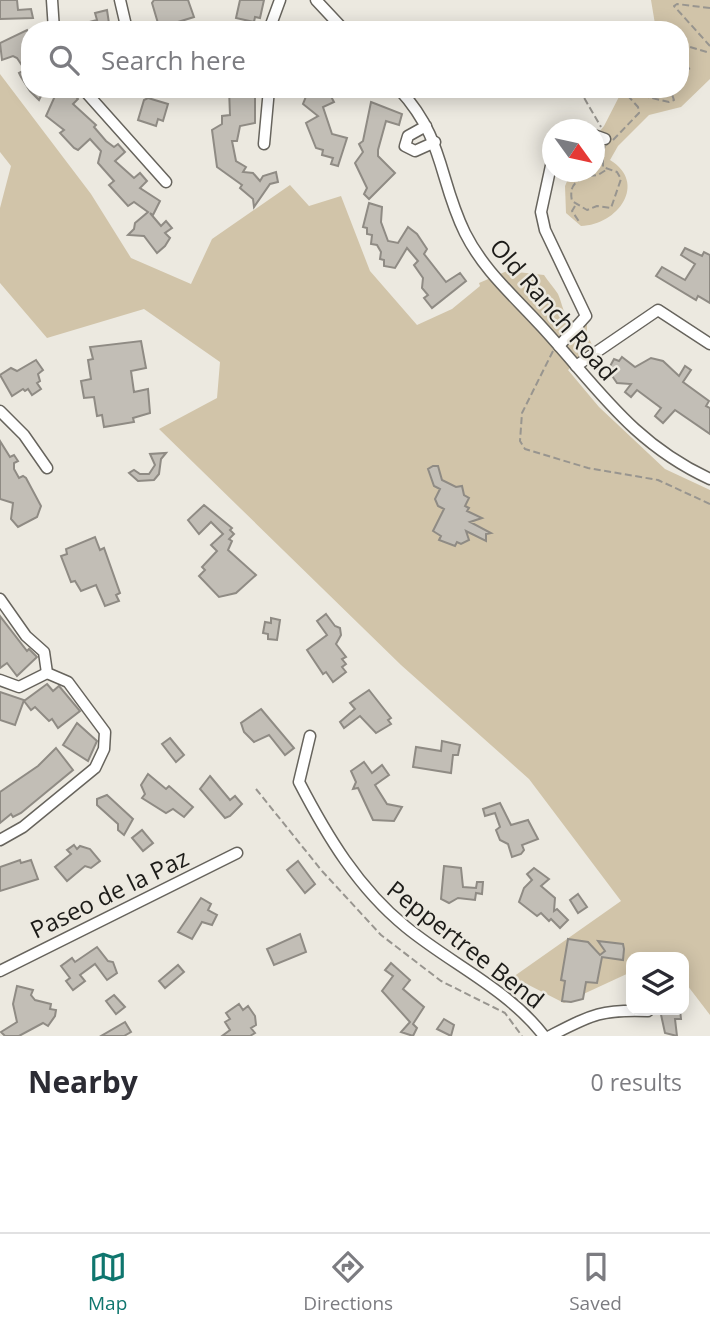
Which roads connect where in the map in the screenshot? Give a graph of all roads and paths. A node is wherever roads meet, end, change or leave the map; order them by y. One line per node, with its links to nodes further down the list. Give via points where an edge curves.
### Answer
1 (51, 0): 6 (street)
2 (120, 0): 7 (street)
3 (280, 0): 8 (street)
4 (316, 0): 9 (street)
5 (710, 8): 10 (path, via 674,6)
6 (53, 21)
7 (125, 21)
8 (272, 21)
9 (336, 21)
10 (688, 21)
11 (689, 23): 13 (path)
12 (689, 46): 14 (path)
13 (710, 46)
14 (710, 52)
15 (91, 98): 29 (street)
16 (268, 98): 26 (street)
17 (406, 98): 23 (street, Old Ranch Road)
18 (585, 98): 22 (path)
19 (630, 98): 24 (path, via 639,113)
20 (652, 98): 21 (path, via 669,102)
21 (673, 98)
22 (596, 119)
23 (426, 125): 25 (street, Old Ranch Road); 25 (street, via 408,136 405,146 415,151)
24 (605, 139)
25 (435, 142): 35 (street, Old Ranch Road, via 452,201 487,271)
26 (264, 144)
27 (605, 165): 28 (path)
28 (606, 169): 32 (path, via 617,172 621,179 614,205 587,210)
29 (166, 182)
30 (547, 182): 35 (street, via 541,212 545,230 586,316)
31 (574, 182): 32 (path, via 572,201)
32 (576, 205): 33 (path, via 572,211)
33 (580, 223)
34 (710, 344): 36 (street, via 658,310)
35 (559, 346): 36 (street, Old Ranch Road); 40 (path, via 522,413 520,441 524,449 588,468 658,480)
36 (576, 366): 39 (street, Old Ranch Road, via 659,452)
37 (0, 411): 38 (street)
38 (47, 468)
39 (710, 479)
40 (710, 504)
41 (0, 599): 42 (street, via 26,636 44,652)
42 (47, 673): 43 (street, via 19,687); 46 (street, via 68,682 105,732 104,749 95,768 23,827)
43 (0, 680)
44 (310, 736): 51 (street, Peppertree Bend, via 299,782 324,830 368,893 406,927 515,1004)
45 (256, 789): 50 (path, via 381,935 442,981 505,1013)
46 (0, 840)
47 (237, 853): 48 (street, Paseo de la Paz)
48 (0, 971)
49 (626, 1010): 52 (street, via 595,1013)
50 (522, 1036)
51 (544, 1036)
52 (550, 1036)

